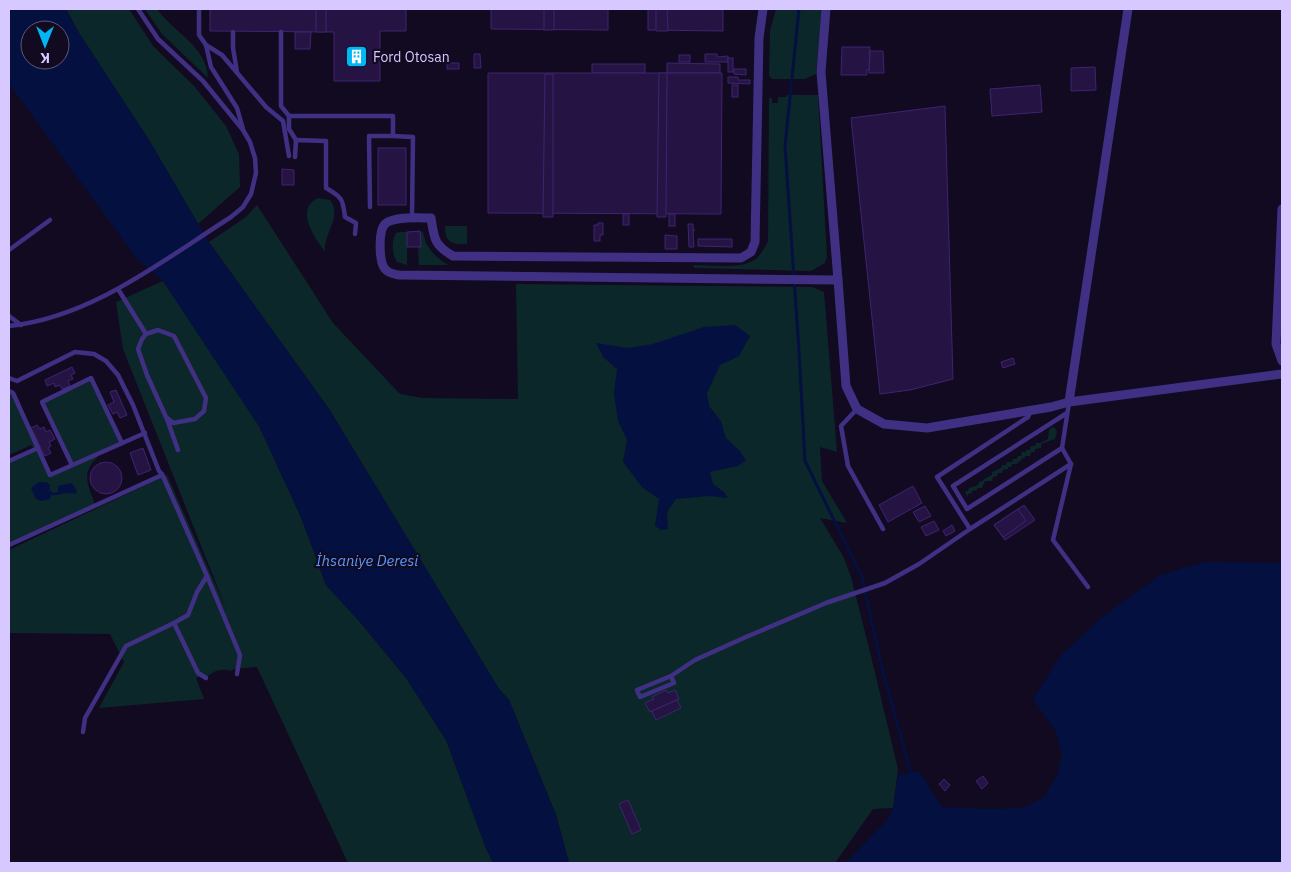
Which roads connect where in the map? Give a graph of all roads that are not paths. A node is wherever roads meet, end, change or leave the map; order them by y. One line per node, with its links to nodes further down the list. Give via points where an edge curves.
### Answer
1 (138, 9): 11 (lane, via 158,40 203,81)
2 (199, 9): 8 (lane, via 199,35)
3 (763, 9): 18 (street, via 759,38 755,242 751,252 741,258 453,256 441,249 434,239 431,218)
4 (826, 9): 22 (street, via 821,72)
5 (1128, 9): 33 (street)
6 (233, 32): 9 (lane)
7 (281, 32): 10 (lane, via 281,106)
8 (206, 45): 9 (lane, via 222,55); 11 (lane, via 211,67 237,108)
9 (237, 74): 14 (lane, via 283,121)
10 (288, 116): 12 (lane, via 393,116); 13 (lane, via 289,129)
11 (243, 130): 23 (lane, via 255,158 256,173 251,194 243,207)
12 (393, 136): 16 (lane, via 369,136); 18 (lane, via 414,137)
13 (296, 140): 15 (lane); 20 (lane, via 326,141 326,188 340,196 345,217 356,223)
14 (289, 156)
15 (295, 157)
16 (370, 207)
17 (1282, 209): 28 (street, via 1276,344)
18 (412, 218): 22 (street, via 392,220 381,231 381,261 389,273)
19 (50, 220): 21 (lane)
20 (356, 234)
21 (9, 250)
22 (838, 280): 34 (street, via 846,386)
23 (118, 289): 25 (lane, via 74,310); 27 (lane)
24 (9, 316): 25 (lane)
25 (21, 324): 26 (lane)
26 (9, 326)
27 (146, 334): 37 (lane, via 138,350); 37 (lane, via 158,330 174,336 206,398 204,410 196,419 174,423)
28 (1282, 361)
29 (1282, 374): 33 (street)
30 (9, 378): 31 (lane)
31 (17, 381): 32 (lane); 38 (lane, via 75,352 94,354 106,361 118,375)
32 (11, 392): 40 (lane)
33 (1069, 402): 35 (street); 36 (lane)
34 (857, 408): 35 (street, via 884,424 928,428); 47 (lane, via 842,426 848,466)
35 (1031, 410): 48 (lane, via 1028,417 937,477)
36 (1067, 413): 41 (lane); 41 (lane, via 953,486 968,509)
37 (166, 417): 42 (lane)
38 (144, 433): 39 (lane); 46 (lane)
39 (122, 443): 45 (lane); 45 (lane, via 92,378 42,402)
40 (38, 448): 43 (lane); 45 (lane, via 50,475)
41 (1062, 448): 44 (lane)
42 (178, 450)
43 (9, 461)
44 (1071, 464): 48 (lane); 51 (lane, via 1053,540)
45 (72, 466)
46 (162, 475): 49 (lane); 50 (lane)
47 (883, 529)
48 (970, 529): 54 (lane, via 919,564 876,588 746,636 695,660)
49 (9, 545)
50 (207, 576): 52 (lane, via 188,615); 53 (lane, via 240,655)
51 (1088, 587)
52 (174, 623): 55 (lane, via 198,673); 56 (lane, via 126,646 85,718)
53 (237, 674)
54 (671, 676): 54 (lane, via 637,690 640,697 674,683)
55 (206, 678)
56 (82, 732)

